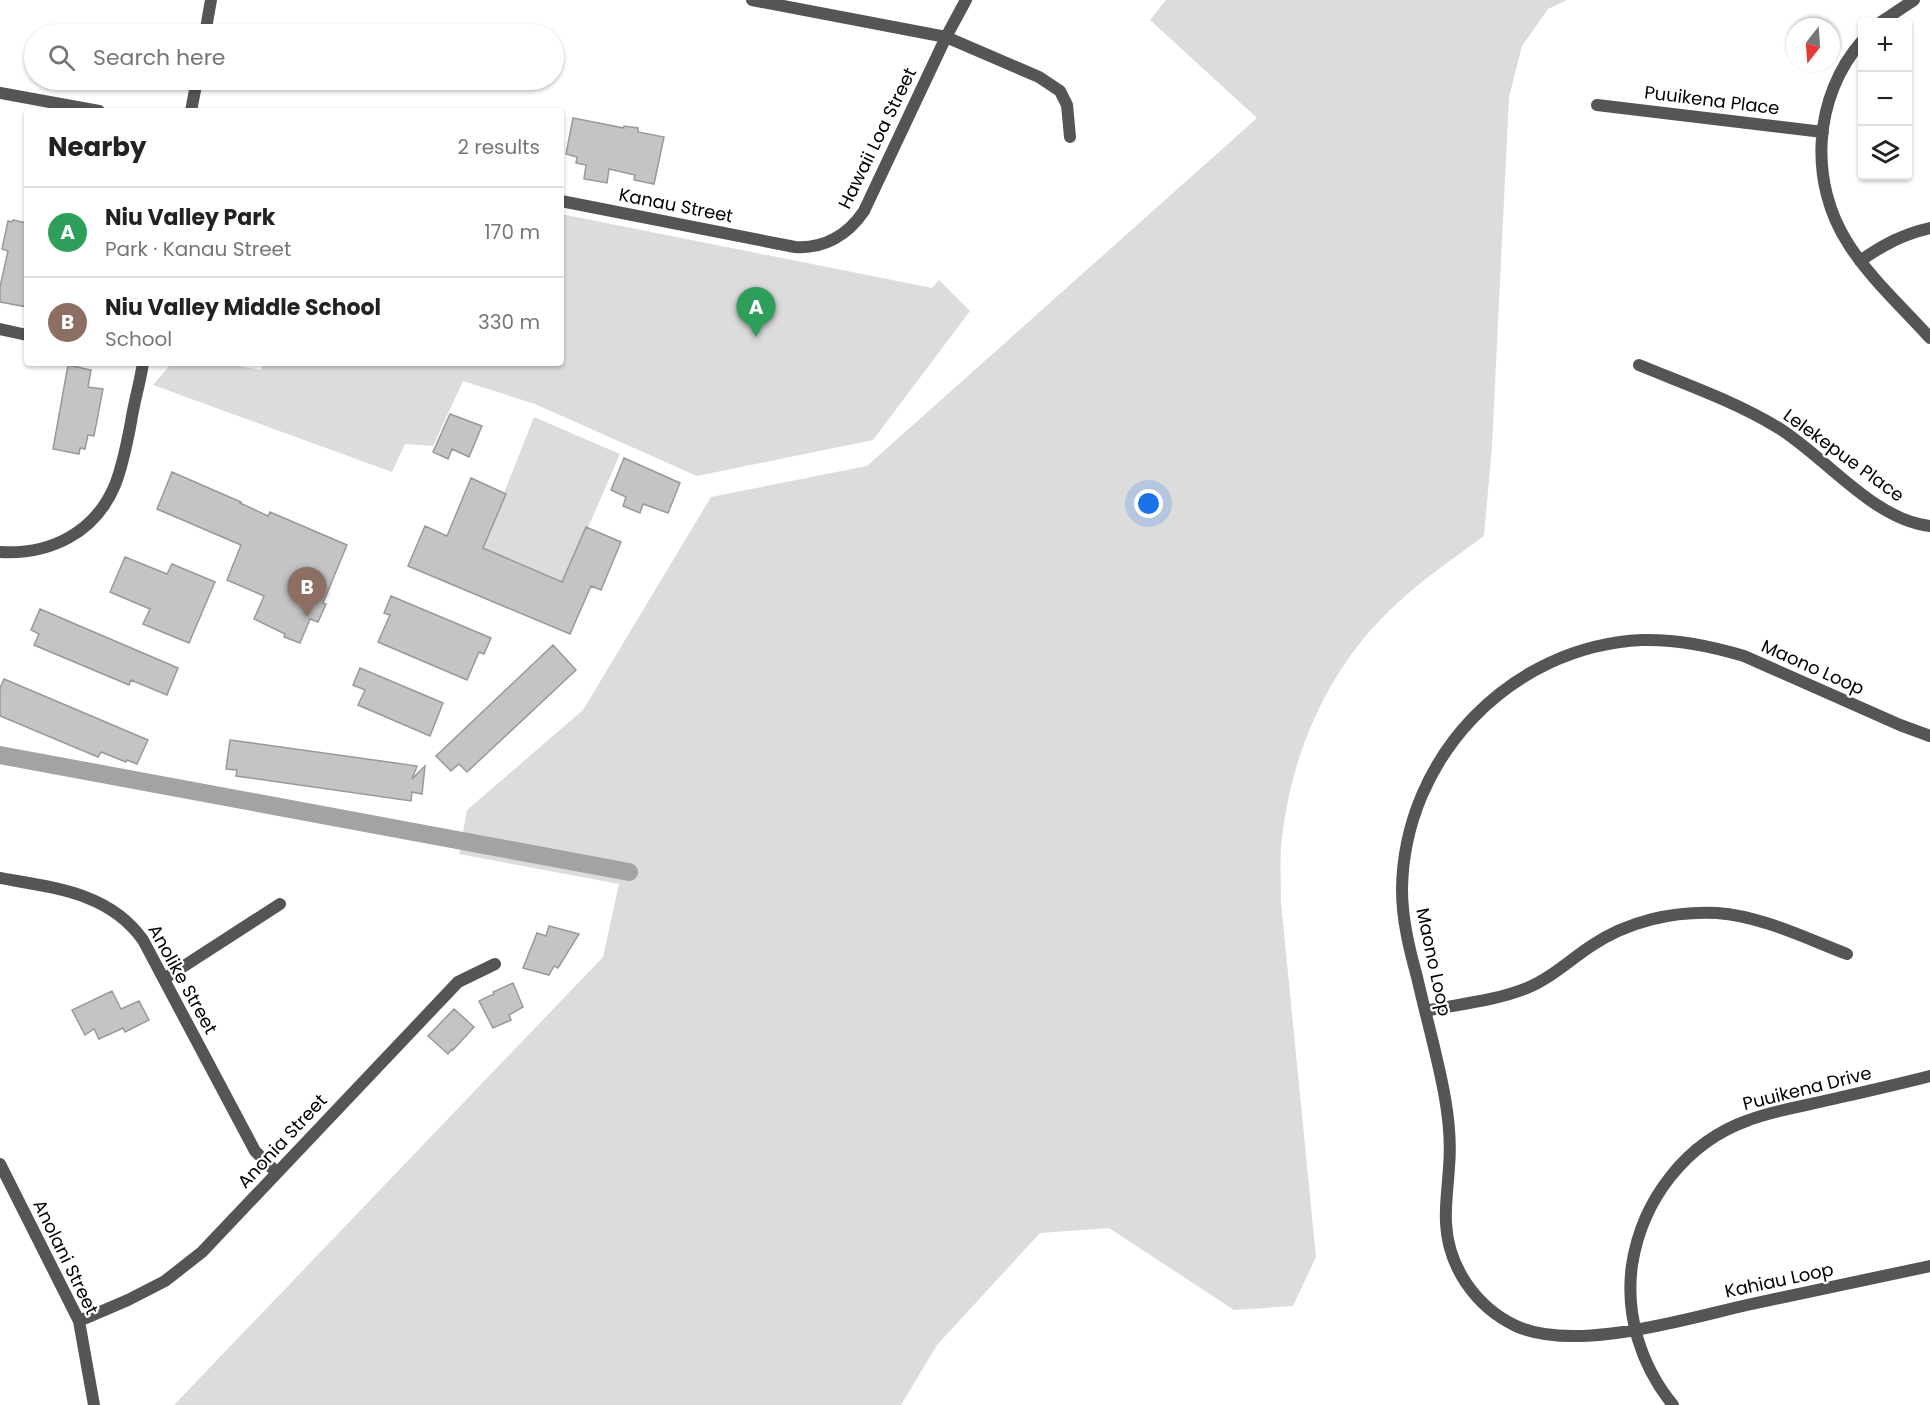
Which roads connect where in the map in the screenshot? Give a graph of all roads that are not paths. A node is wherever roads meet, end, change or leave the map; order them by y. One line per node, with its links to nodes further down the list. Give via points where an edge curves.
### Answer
1 (211, 0): 6 (street)
2 (752, 0): 7 (street)
3 (966, 0): 7 (street, Hawaii Loa Street)
4 (1914, 0): 5 (street)
5 (1887, 18)
6 (207, 24)
7 (946, 37): 15 (street, via 1039,77 1060,91 1067,105); 18 (street, Hawaii Loa Street, via 864,211 854,224 821,245)
8 (1858, 47): 14 (street, via 1829,100)
9 (195, 90): 13 (street)
10 (0, 93): 12 (street)
11 (1597, 105): 14 (street, Puuikena Place)
12 (82, 108)
13 (192, 108)
14 (1823, 132): 19 (street, via 1821,162 1829,205)
15 (1070, 137)
16 (564, 202): 18 (street, Kanau Street)
17 (1930, 228): 19 (street, via 1889,241)
18 (785, 245)
19 (1860, 261): 22 (street)
20 (0, 329): 21 (street)
21 (24, 333)
22 (1930, 338)
23 (1639, 365): 25 (street, Lelekepue Place, via 1763,418 1882,508 1909,522)
24 (142, 366): 26 (street, via 118,477 100,510 77,533 50,547)
25 (1930, 526)
26 (0, 552)
27 (1930, 736): 33 (street, Maono Loop, via 1744,656 1694,643 1617,643 1543,666 1500,693 1463,728 1434,769 1414,815 1407,840 1403,898 1407,940)
28 (0, 878): 32 (street, Anolike Street, via 80,894 110,908 134,926)
29 (280, 904): 32 (street)
30 (1846, 954): 33 (street, via 1739,916 1677,914 1640,922 1608,936 1528,987)
31 (495, 964): 36 (street, Anonia Street, via 458,982)
32 (164, 979): 36 (street, Anolike Street, via 255,1150)
33 (1425, 1011): 39 (street, Maono Loop, via 1448,1124 1447,1237 1465,1281 1494,1312 1531,1332 1565,1337)
34 (1930, 1076): 39 (street, Puuikena Drive, via 1748,1120 1695,1150 1656,1196 1639,1233 1631,1272)
35 (0, 1164): 38 (street, Anolani Street)
36 (276, 1172): 38 (street, Anonia Street, via 202,1252 165,1281)
37 (1930, 1266): 39 (street, Kahiau Loop)
38 (80, 1321): 40 (street, Anolani Street)
39 (1635, 1329): 41 (street, Puuikena Drive, via 1647,1365)
40 (94, 1405)
41 (1673, 1405)

